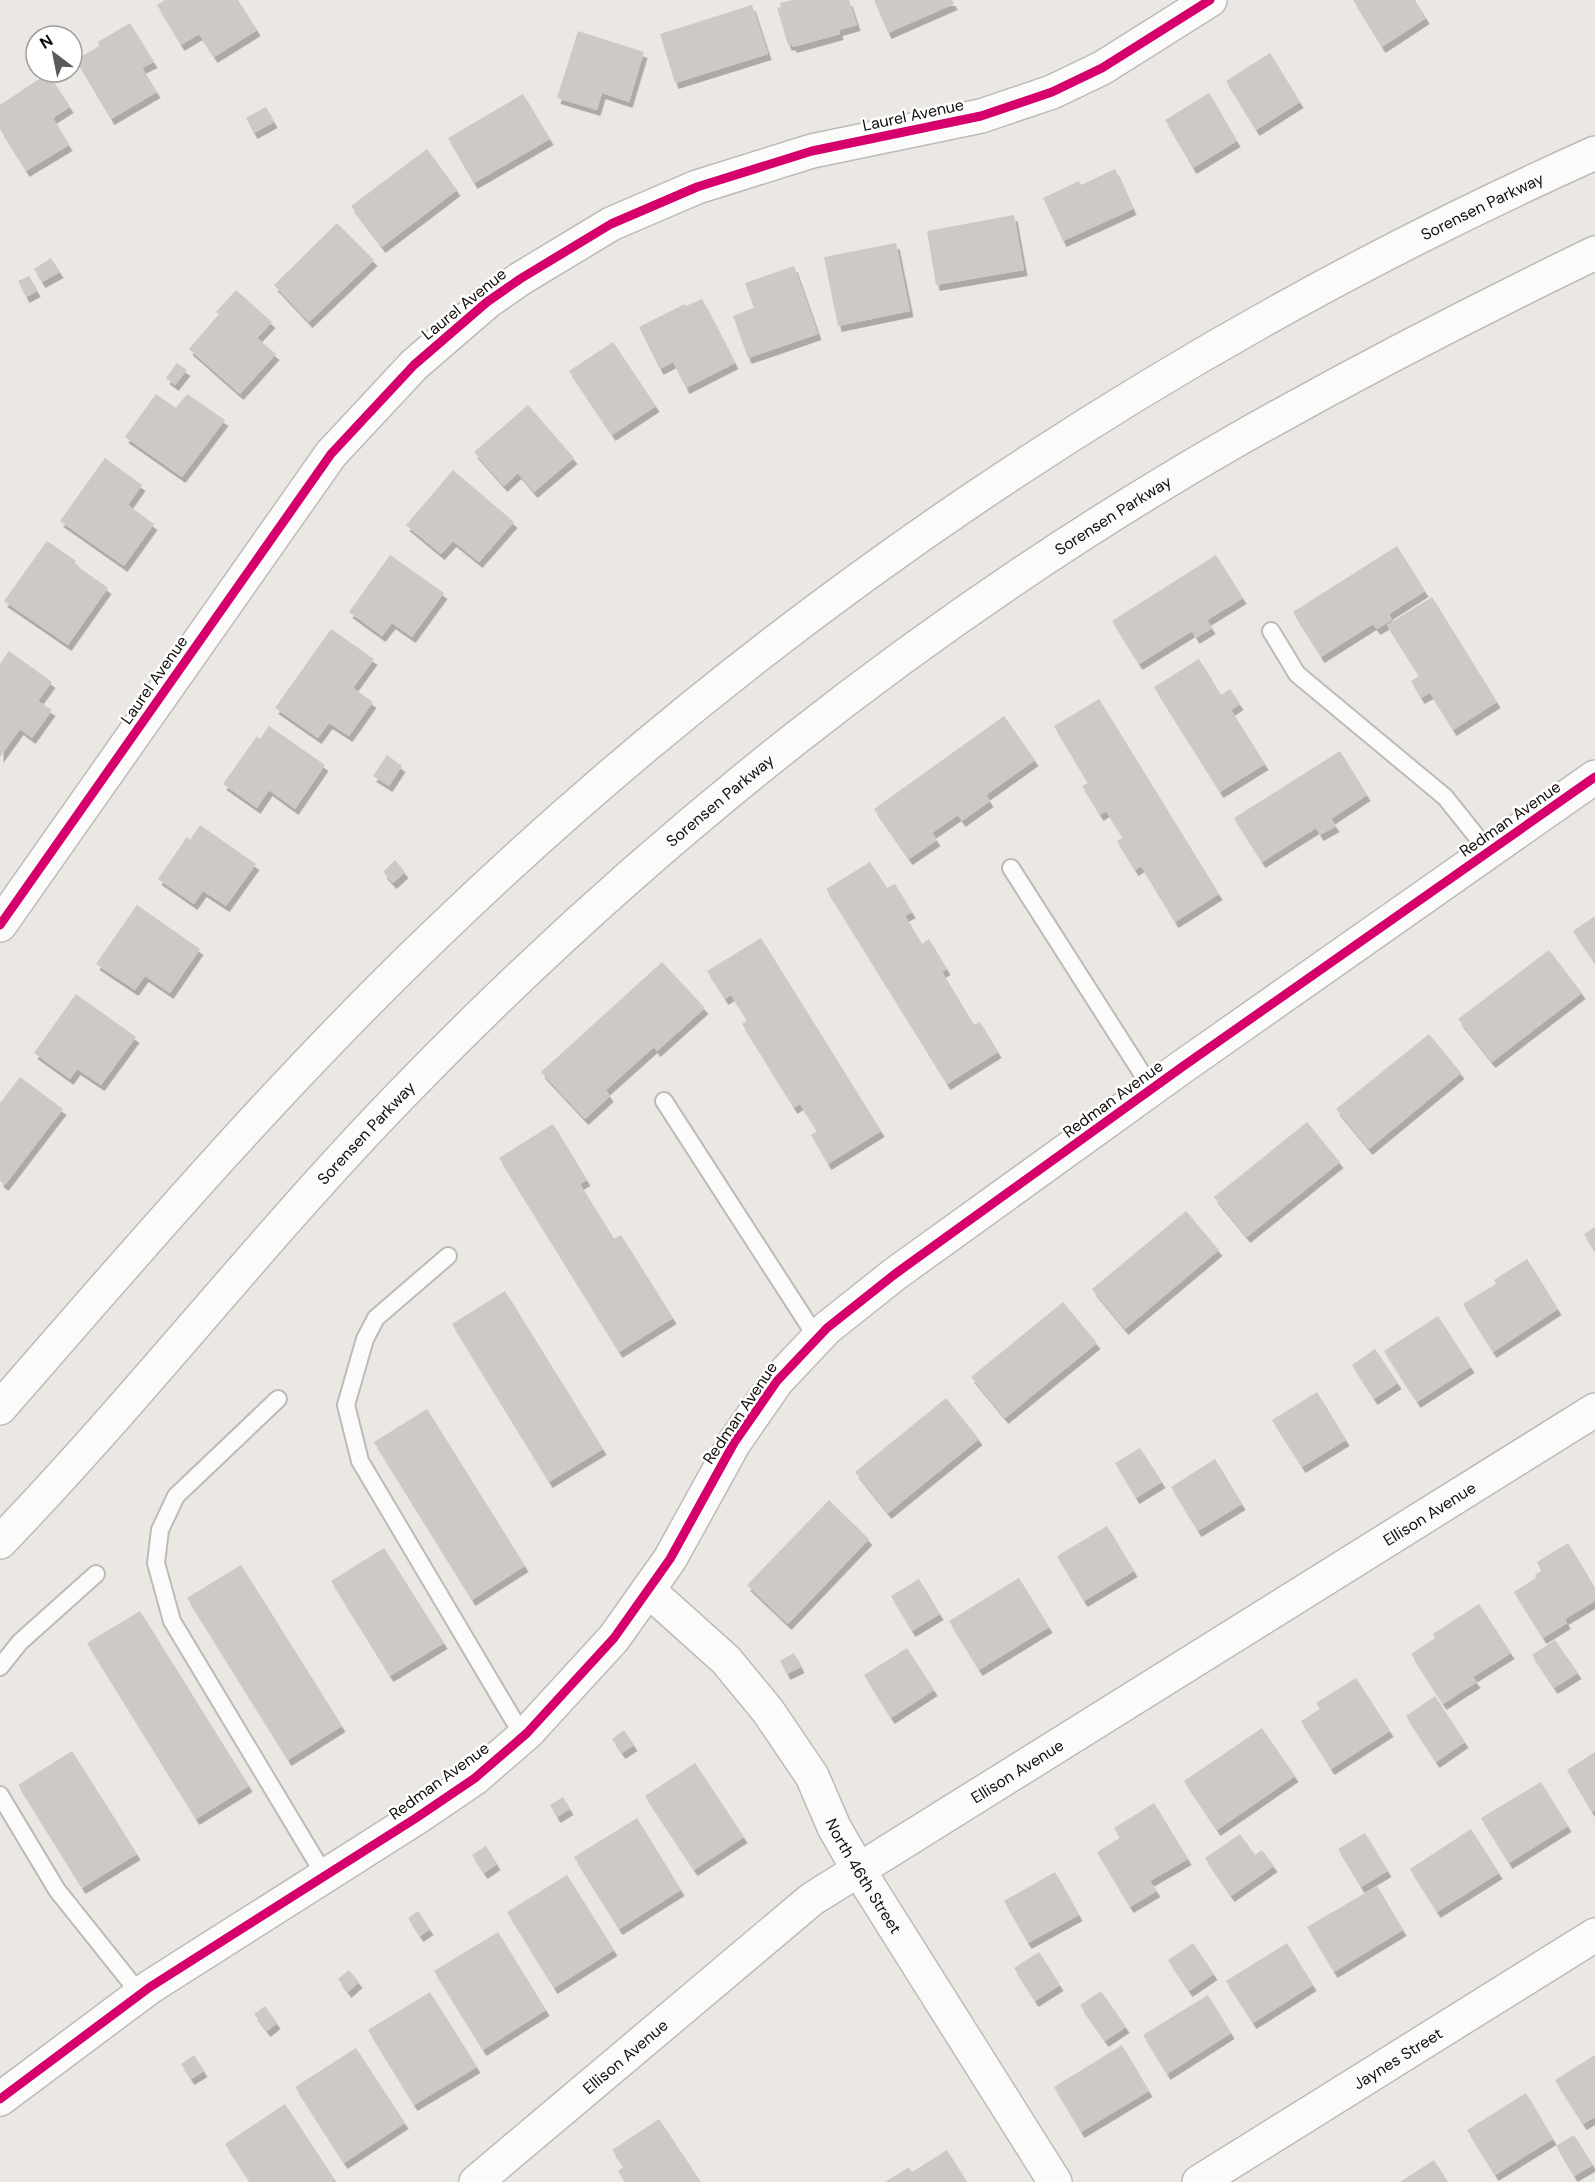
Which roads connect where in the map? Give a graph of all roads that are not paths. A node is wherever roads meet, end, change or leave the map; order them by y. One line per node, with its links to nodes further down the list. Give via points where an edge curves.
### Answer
1 (1210, 0): 8 (street, Laurel Avenue, via 1102,68 1052,92 981,116 812,151 697,187 611,224 487,302 414,365 331,454)
2 (1595, 153): 15 (street, Sorensen Parkway, via 1429,232 1295,302 1044,450 861,577 761,654 547,831 366,1003 240,1133)
3 (1595, 253): 17 (street, Sorensen Parkway, via 1356,374 1195,465 997,591 886,669 776,754 581,921 402,1094)
4 (1271, 631): 6 (lane, via 1298,674 1445,797)
5 (1595, 777): 6 (street, Redman Avenue)
6 (1489, 852): 10 (street, Redman Avenue)
7 (1011, 868): 10 (lane)
8 (10, 891): 9 (street, Laurel Avenue)
9 (0, 925)
10 (1152, 1089): 13 (street, Redman Avenue, via 895,1274)
11 (664, 1101): 13 (lane)
12 (448, 1256): 21 (lane, via 376,1318 365,1339 346,1405 360,1461)
13 (817, 1338): 19 (street, Redman Avenue, via 777,1382 734,1443 670,1559)
14 (278, 1399): 24 (lane, via 176,1496 160,1530 156,1563 172,1621)
15 (0, 1408)
16 (1595, 1410): 23 (street, Ellison Avenue)
17 (0, 1542)
18 (96, 1574): 20 (lane, via 20,1642)
19 (648, 1590): 21 (street, Redman Avenue, via 614,1638); 23 (street, North 46th Street, via 726,1660 768,1711 812,1776)
20 (0, 1666)
21 (523, 1736): 24 (street, Redman Avenue, via 475,1778)
22 (0, 1795): 26 (lane, via 57,1890)
23 (858, 1869): 28 (street, Ellison Avenue, via 812,1899); 29 (street, North 46th Street)
24 (325, 1876): 26 (street, Redman Avenue)
25 (1595, 1935): 30 (street, Jaynes Street)
26 (140, 1994): 27 (street, Redman Avenue)
27 (0, 2099)
28 (493, 2176)
29 (1054, 2182)
30 (1199, 2182)

